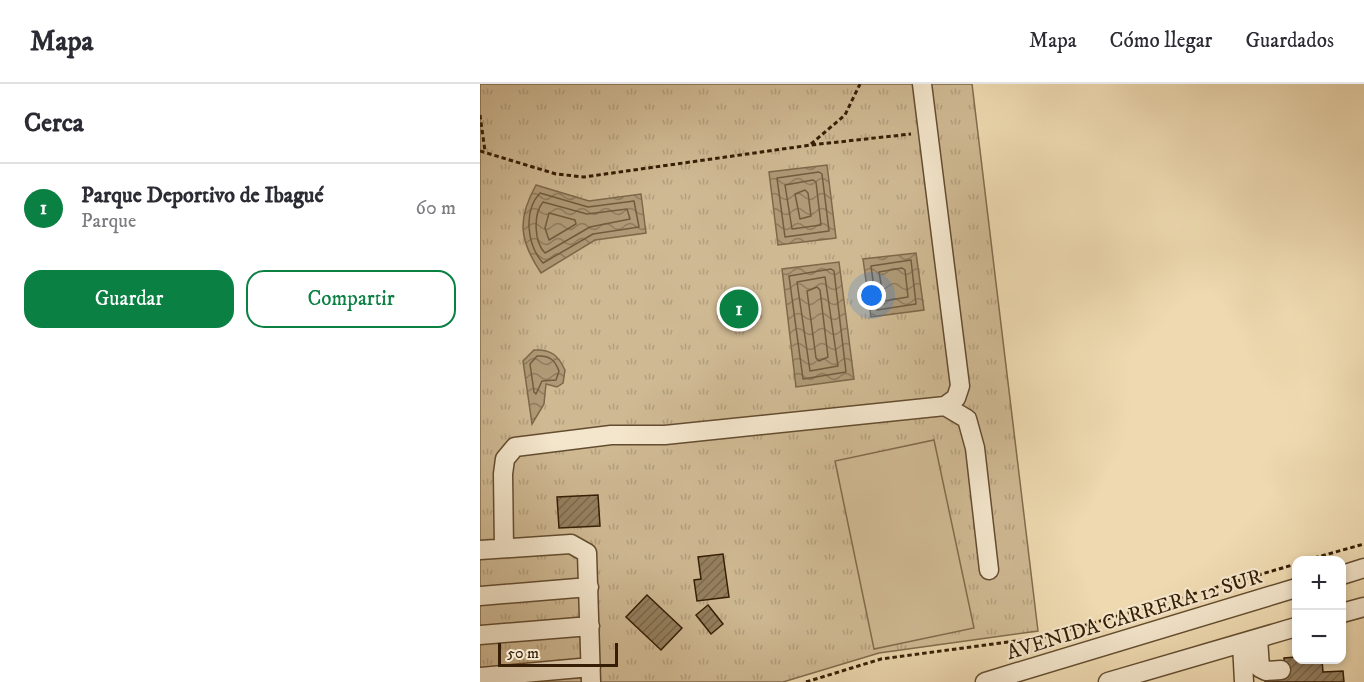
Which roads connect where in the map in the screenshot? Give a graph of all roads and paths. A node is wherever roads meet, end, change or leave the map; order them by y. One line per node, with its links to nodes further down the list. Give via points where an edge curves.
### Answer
1 (860, 84): 5 (path, via 845,115)
2 (922, 84): 4 (street)
3 (480, 115): 7 (path)
4 (928, 132): 5 (path); 8 (street, via 960,386 956,398)
5 (811, 145): 7 (path, via 584,177 556,174)
6 (480, 151): 7 (path)
7 (485, 151)
8 (945, 406): 10 (street, via 665,435 564,439 515,447 505,459 503,474); 15 (street, via 966,419 975,448)
9 (1364, 544): 12 (path)
10 (504, 548): 11 (street); 17 (street, via 571,544 580,547 587,553)
11 (480, 550)
12 (1324, 556)
13 (1292, 565): 29 (path, via 1045,637 881,659)
14 (1364, 568): 16 (street)
15 (989, 570)
16 (1346, 573)
17 (589, 587): 19 (street); 22 (street)
18 (1292, 589): 30 (street, AVENIDA CARRERA 12 SUR)
19 (480, 596)
20 (1364, 606): 21 (street)
21 (1346, 611)
22 (590, 626): 24 (street); 27 (street)
23 (1292, 628): 25 (street)
24 (480, 635)
25 (1250, 640): 26 (street, via 1260,668); 31 (street); 32 (street)
26 (1281, 670)
27 (591, 675): 28 (street)
28 (480, 677)
29 (806, 682)
30 (985, 682)
31 (1108, 682)
32 (1244, 682)

